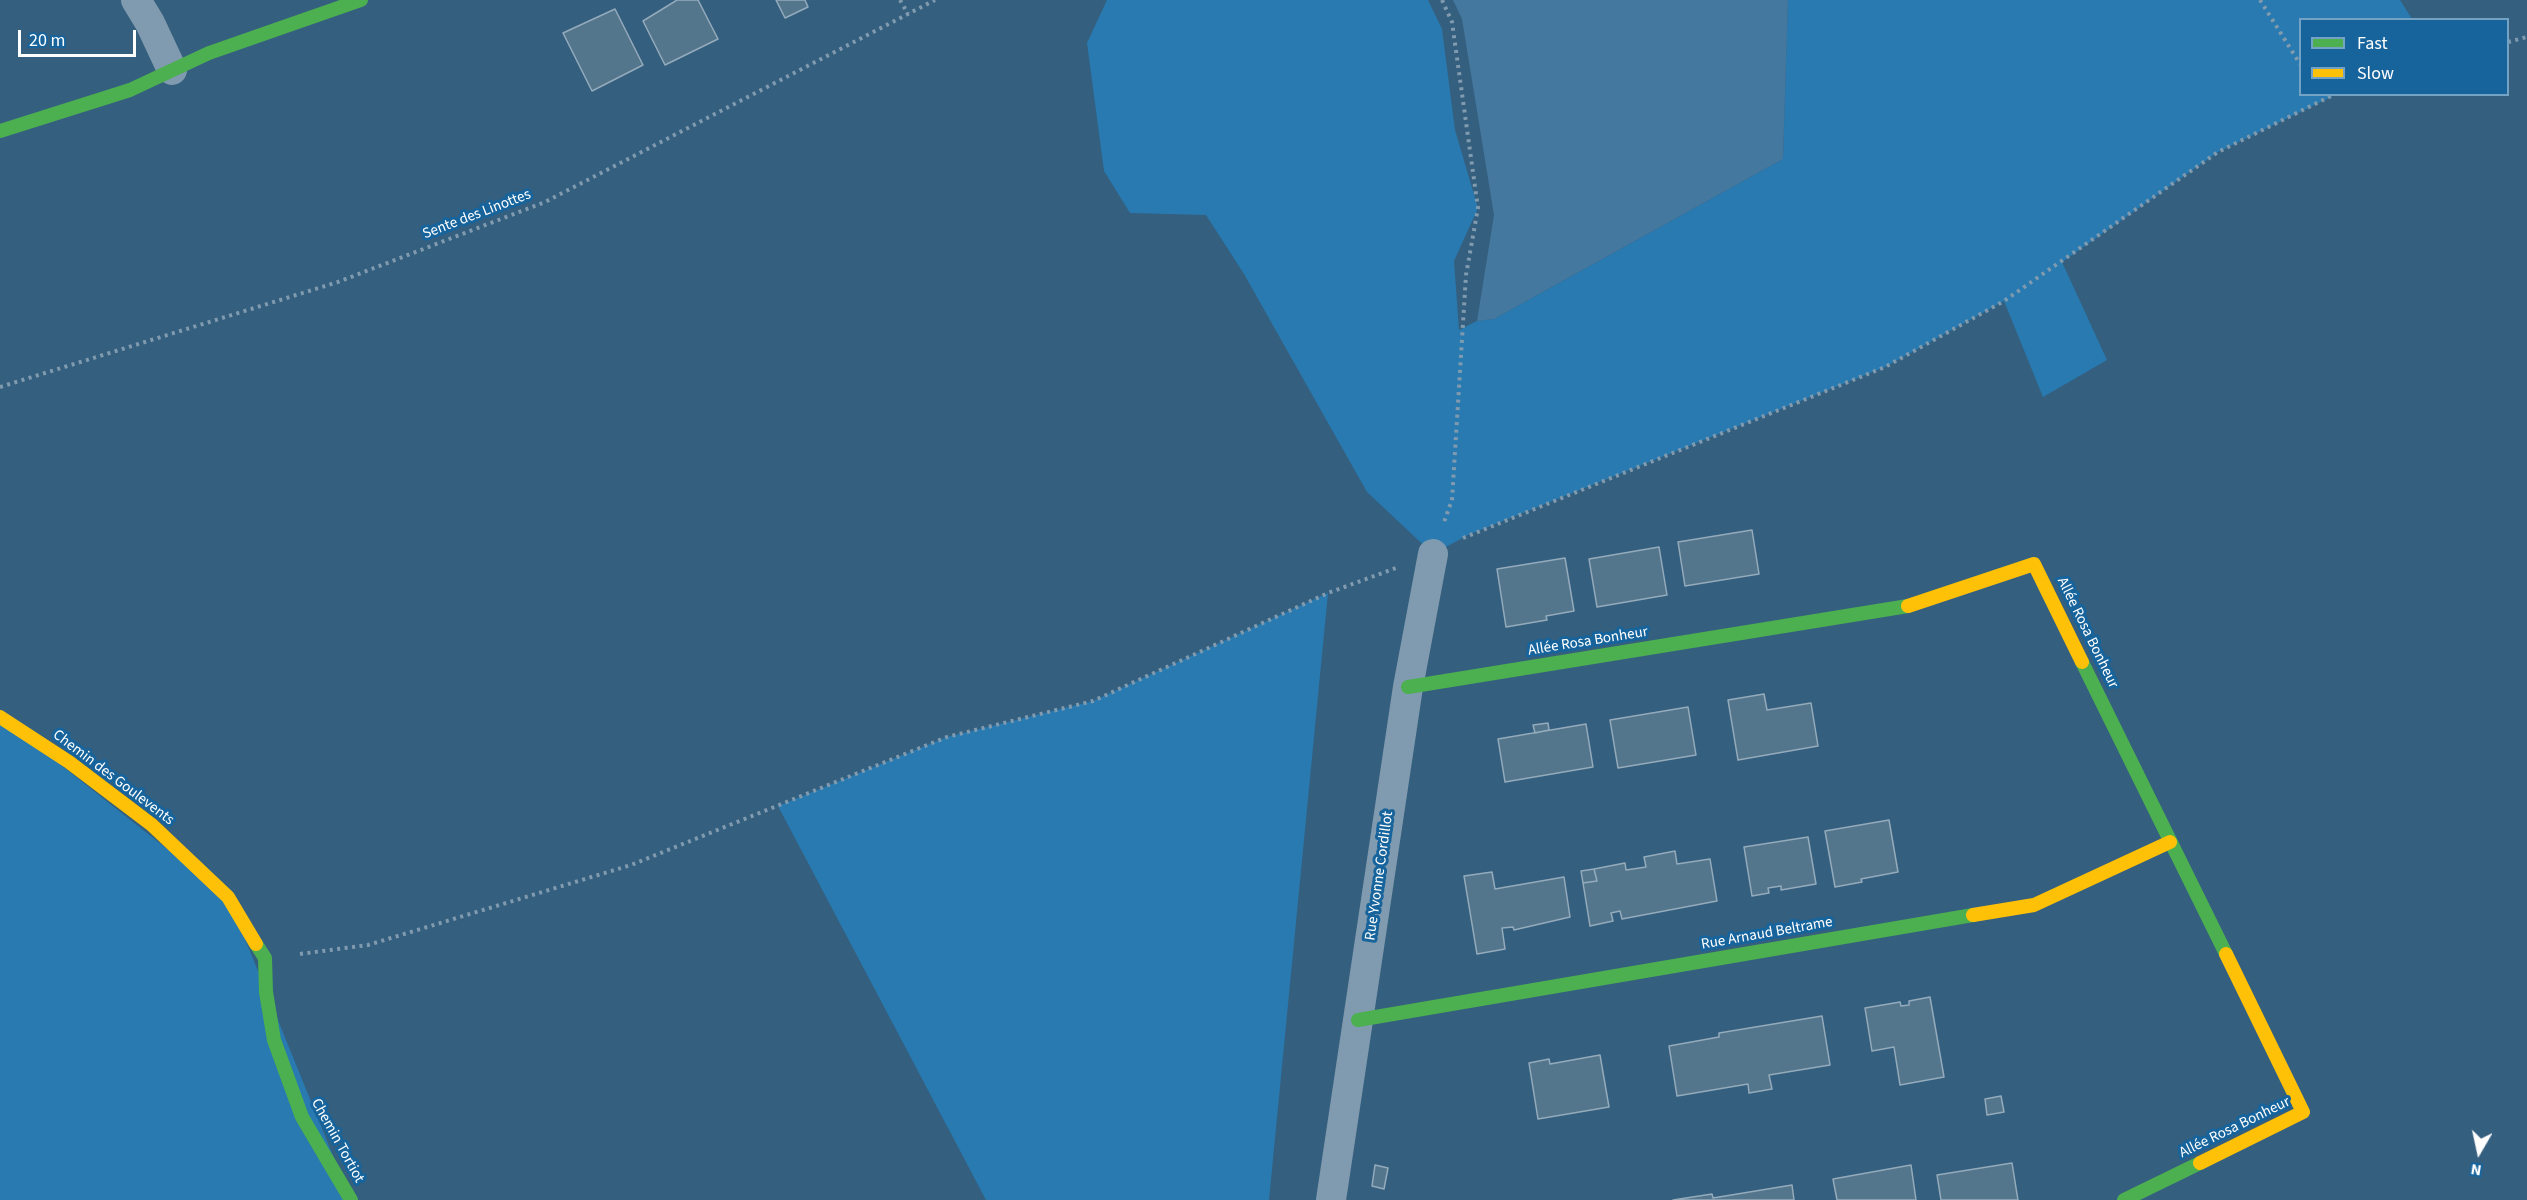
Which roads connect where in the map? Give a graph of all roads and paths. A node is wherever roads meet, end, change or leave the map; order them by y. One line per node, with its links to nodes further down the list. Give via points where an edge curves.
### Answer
1 (136, 0): 11 (street)
2 (361, 0): 11 (street, via 208,53)
3 (900, 0): 7 (path)
4 (935, 0): 7 (path, Sente des Linottes)
5 (1442, 0): 15 (path, via 1452,22 1478,208 1466,275 1452,500)
6 (2260, 0): 10 (path)
7 (908, 14): 14 (path, Sente des Linottes, via 545,202 338,282)
8 (2527, 37): 9 (path)
9 (2509, 42)
10 (2299, 61)
11 (172, 70): 13 (street, via 130,90)
12 (2321, 97): 15 (path, via 2218,152 2004,301 1885,367 1468,536)
13 (0, 131)
14 (0, 387)
15 (1433, 554): 16 (street, Rue Yvonne Cordillot); 19 (path, via 1328,593 1093,701 947,737 631,865 368,945)
16 (1408, 687): 18 (street, Allée Rosa Bonheur, via 1899,609 2034,564); 20 (street, Rue Yvonne Cordillot)
17 (0, 717): 19 (street, Chemin des Goulevents, via 69,762 152,825 228,897)
18 (2170, 842): 20 (street, Rue Arnaud Beltrame, via 2034,905); 23 (street, Allée Rosa Bonheur, via 2303,1112)
19 (265, 958): 21 (street, Chemin Tortiot, via 266,992 278,1051 302,1117)
20 (1358, 1020): 22 (street, Rue Yvonne Cordillot)
21 (351, 1200)
22 (1331, 1200)
23 (2124, 1200)

